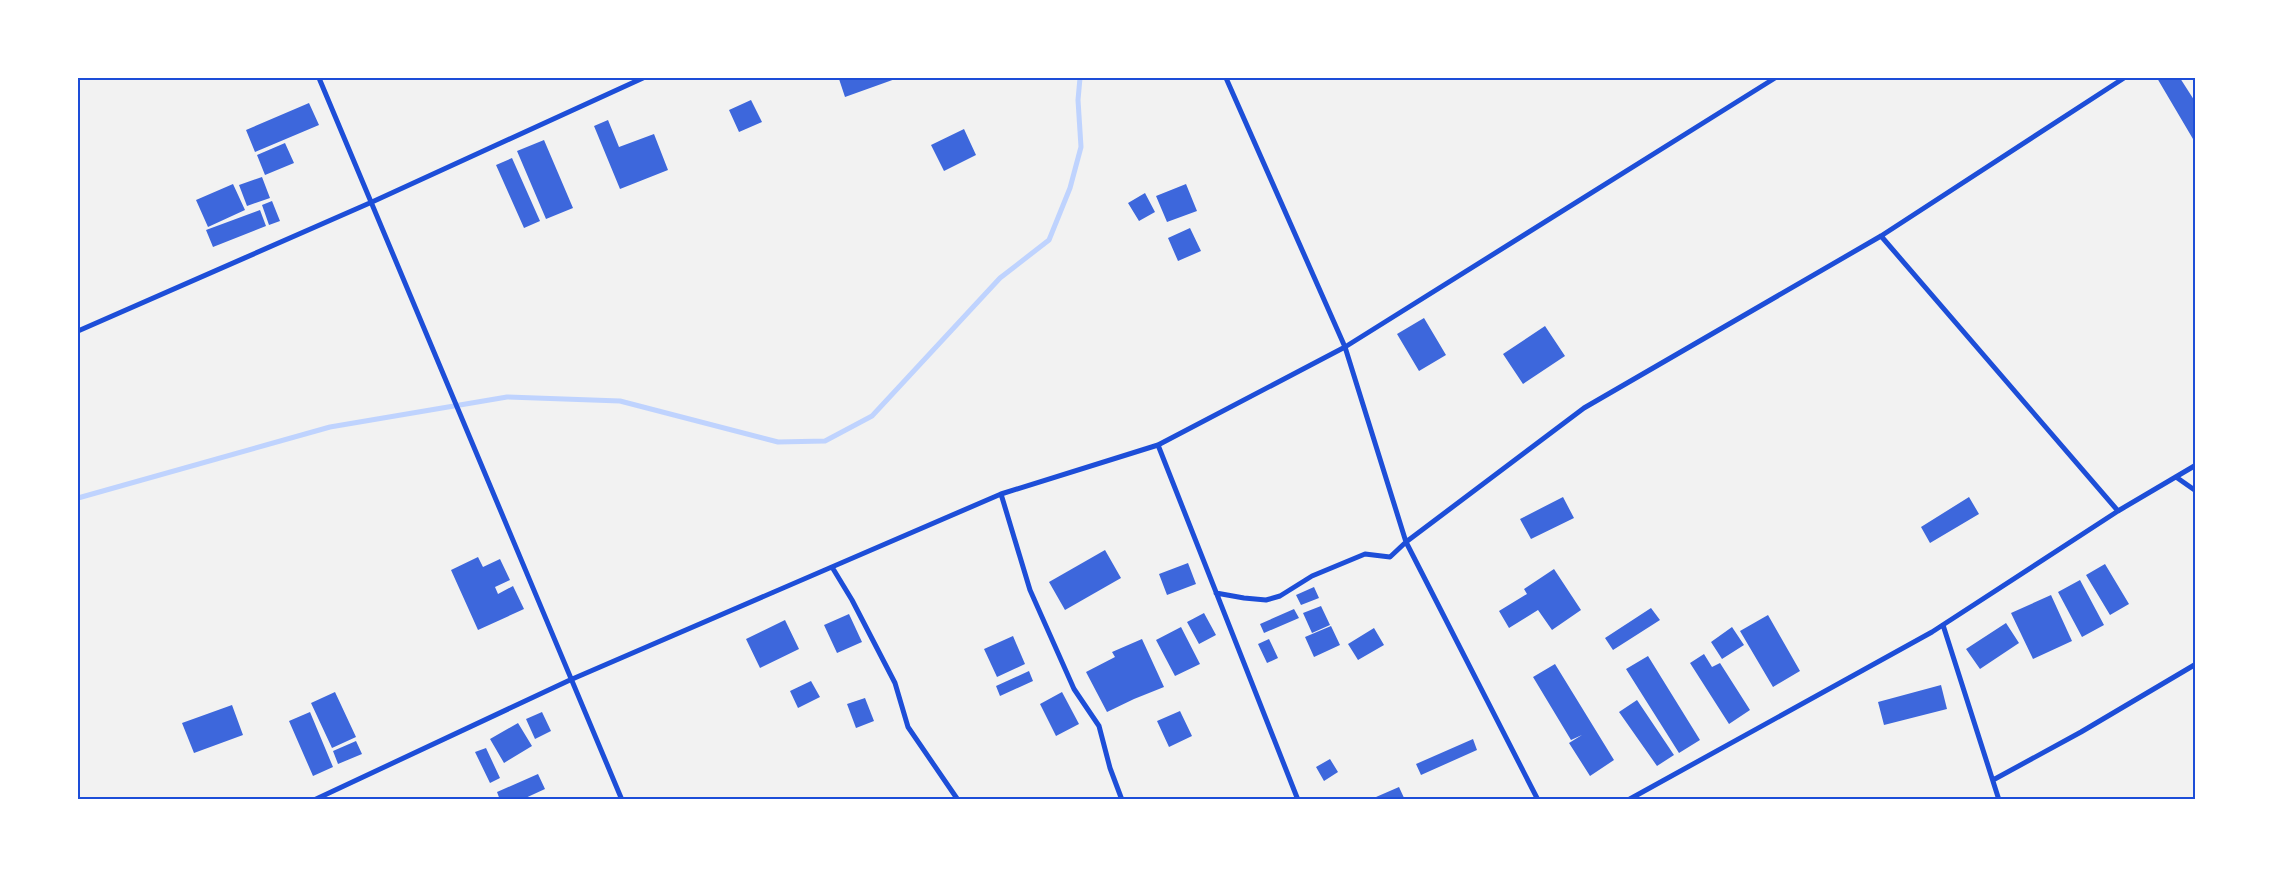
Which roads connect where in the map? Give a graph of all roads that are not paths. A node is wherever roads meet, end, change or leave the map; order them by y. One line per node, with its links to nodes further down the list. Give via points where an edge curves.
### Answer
1 (319, 78): 6 (street)
2 (643, 78): 6 (street)
3 (1226, 78): 9 (street)
4 (1775, 78): 9 (street)
5 (2124, 78): 7 (street)
6 (372, 202): 8 (street); 21 (street)
7 (1881, 236): 15 (street); 16 (street, via 1584,408)
8 (78, 331)
9 (1346, 347): 10 (street); 16 (street)
10 (1158, 445): 14 (street); 18 (street)
11 (2196, 465): 12 (street)
12 (2176, 477): 13 (street); 15 (street)
13 (2196, 491)
14 (1000, 494): 17 (street); 26 (street, via 1030,590 1074,689 1099,726)
15 (2118, 511): 19 (street)
16 (1406, 542): 18 (street, via 1390,557 1365,554 1266,600); 28 (street)
17 (832, 567): 21 (street); 25 (street, via 895,683 908,727)
18 (1216, 593): 27 (street)
19 (1943, 625): 22 (street); 29 (street)
20 (2196, 664): 22 (street)
21 (570, 680): 23 (street); 24 (street)
22 (1993, 780): 30 (street)
23 (314, 800)
24 (622, 800)
25 (958, 800)
26 (1122, 800)
27 (1298, 800)
28 (1538, 800)
29 (1628, 800)
30 (1999, 800)

